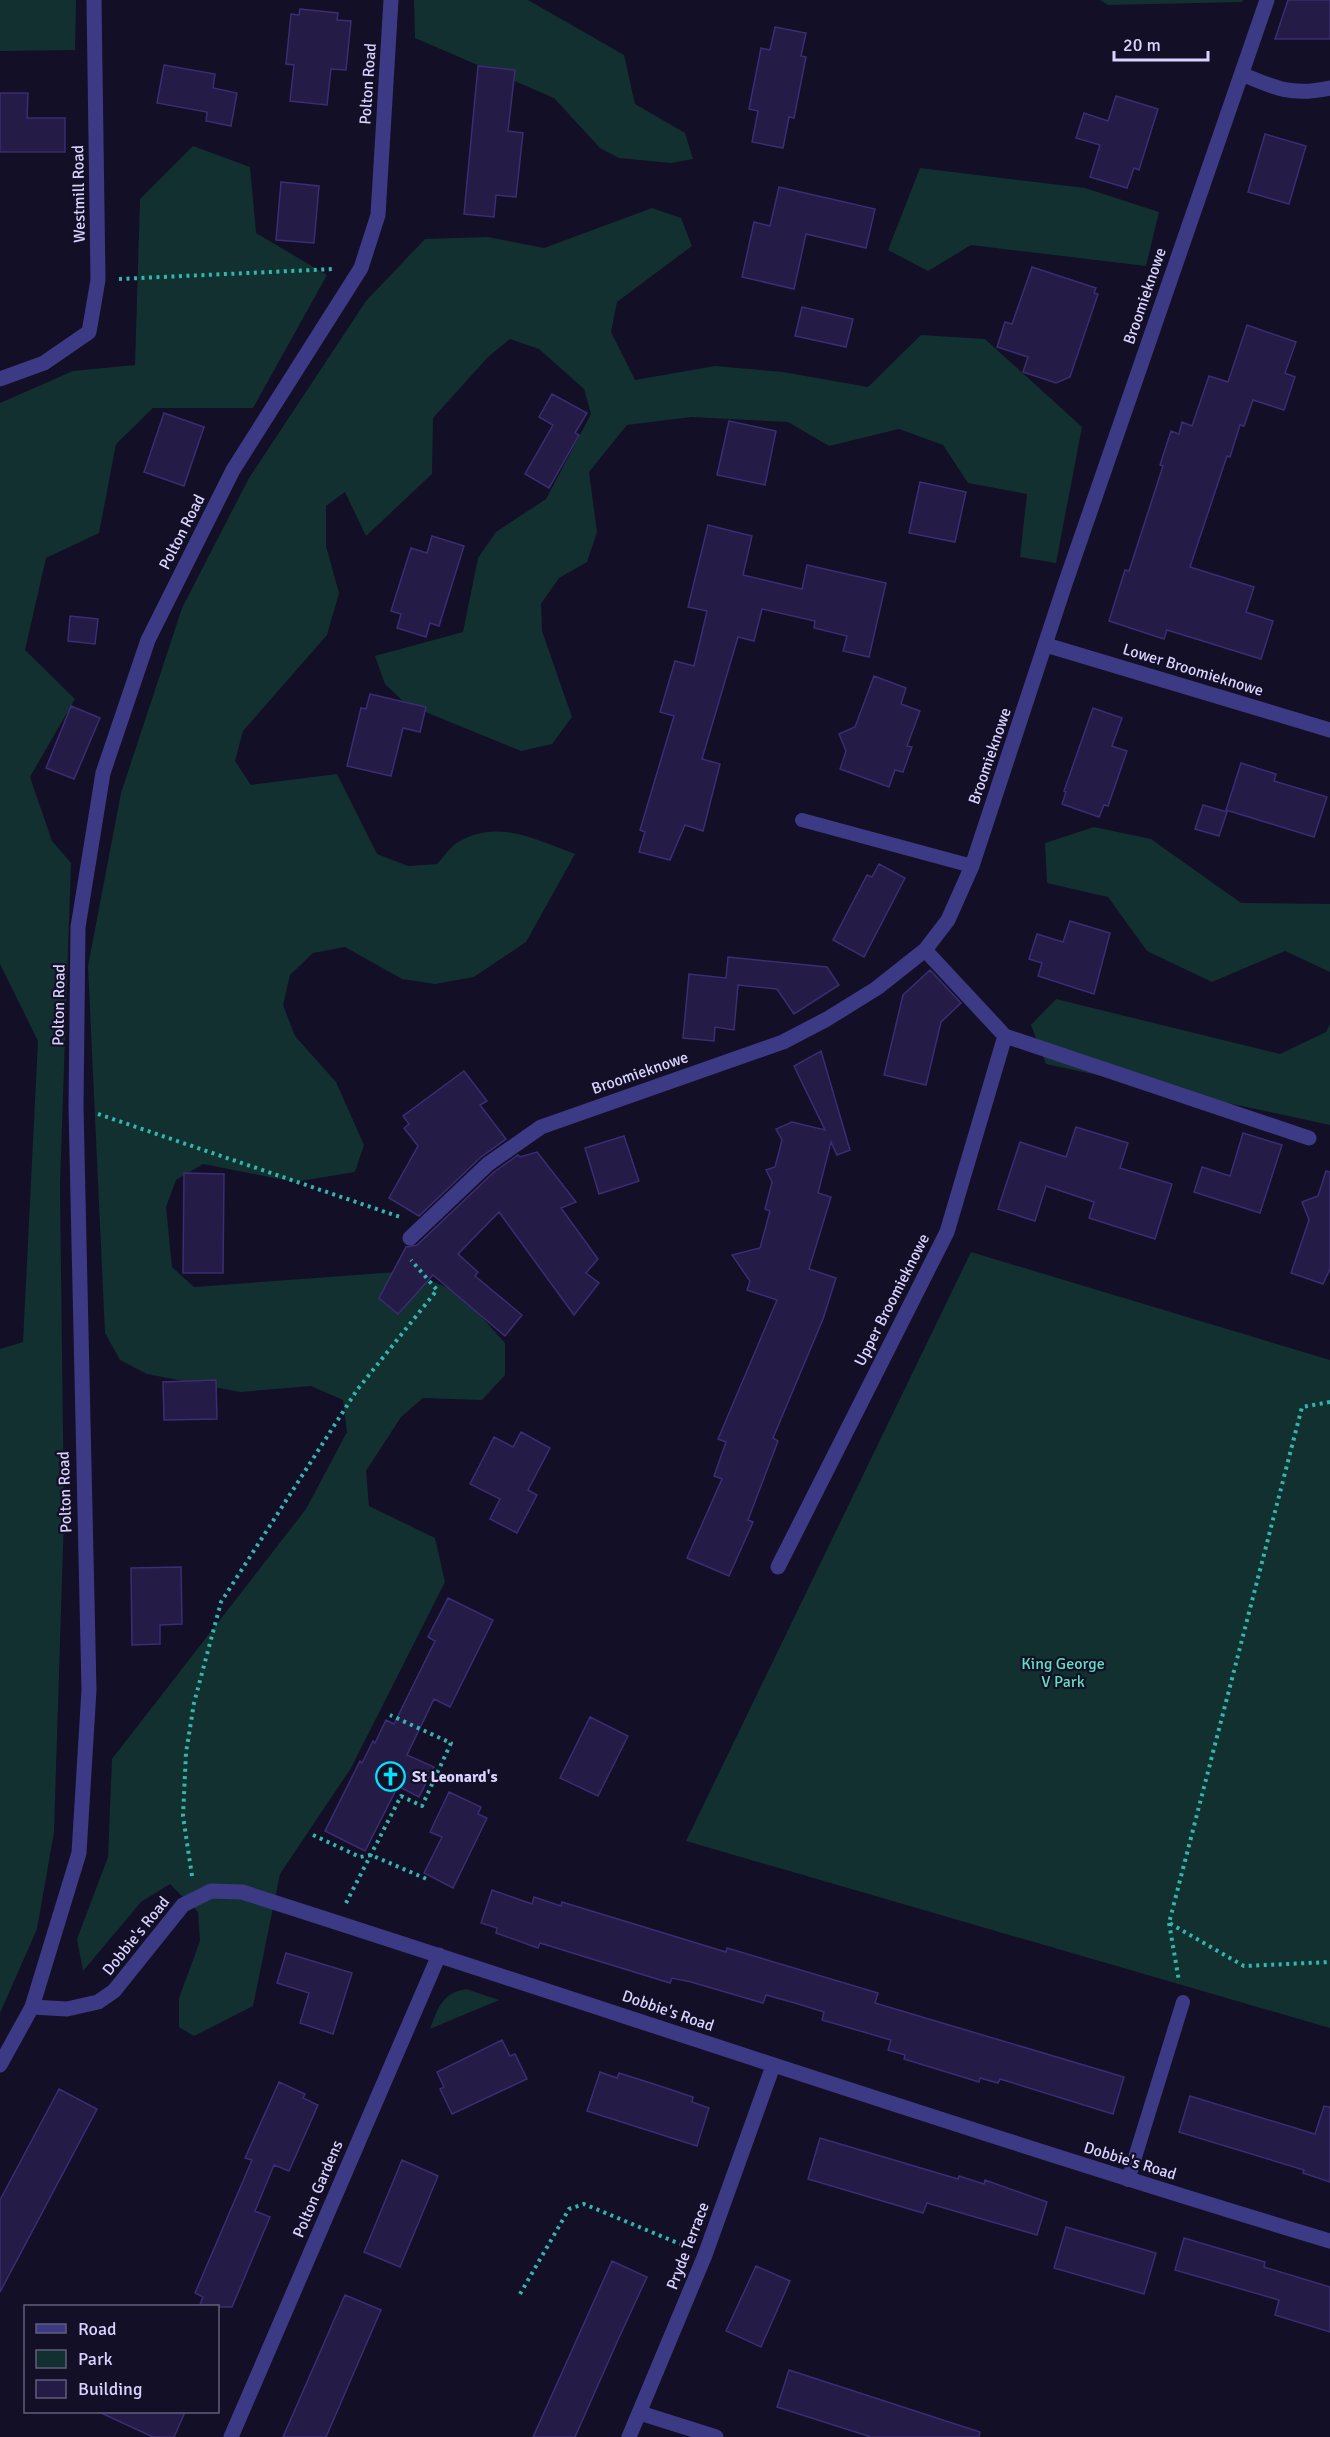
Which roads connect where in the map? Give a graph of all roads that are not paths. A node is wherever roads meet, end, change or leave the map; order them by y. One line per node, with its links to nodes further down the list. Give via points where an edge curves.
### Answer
1 (94, 0): 6 (street, Westmill Road, via 98,280 89,332 44,363)
2 (391, 0): 18 (street, Polton Road, via 378,215 361,268 233,470 148,640 103,773 78,927 76,1107 89,1690 79,1853)
3 (1267, 0): 4 (street, Broomieknowe)
4 (1242, 74): 5 (street, via 1290,92); 7 (street, Broomieknowe)
5 (1330, 88)
6 (0, 379)
7 (1046, 645): 8 (street, Lower Broomieknowe); 10 (street, Broomieknowe)
8 (1330, 730)
9 (802, 820): 10 (lane)
10 (972, 866): 11 (street, Broomieknowe, via 948,920)
11 (925, 950): 12 (street); 14 (street, Broomieknowe, via 867,994 783,1042 541,1127 488,1164)
12 (1005, 1036): 13 (street); 15 (street, Upper Broomieknowe, via 947,1232)
13 (1310, 1138)
14 (410, 1238)
15 (778, 1567)
16 (439, 1955): 18 (street, Dobbie's Road, via 242,1892 211,1891 183,1905 114,1991 98,2002 67,2009); 20 (street, Dobbie's Road); 24 (street, Polton Gardens)
17 (1183, 2002): 21 (lane)
18 (32, 2007): 19 (street, Polton Road)
19 (0, 2065)
20 (773, 2066): 21 (street, Dobbie's Road); 23 (street, Pryde Terrace, via 705,2255)
21 (1128, 2180): 22 (street, Dobbie's Road)
22 (1330, 2241)
23 (640, 2412): 25 (street, Pryde Terrace); 26 (street)
24 (231, 2437)
25 (629, 2437)
26 (716, 2437)

